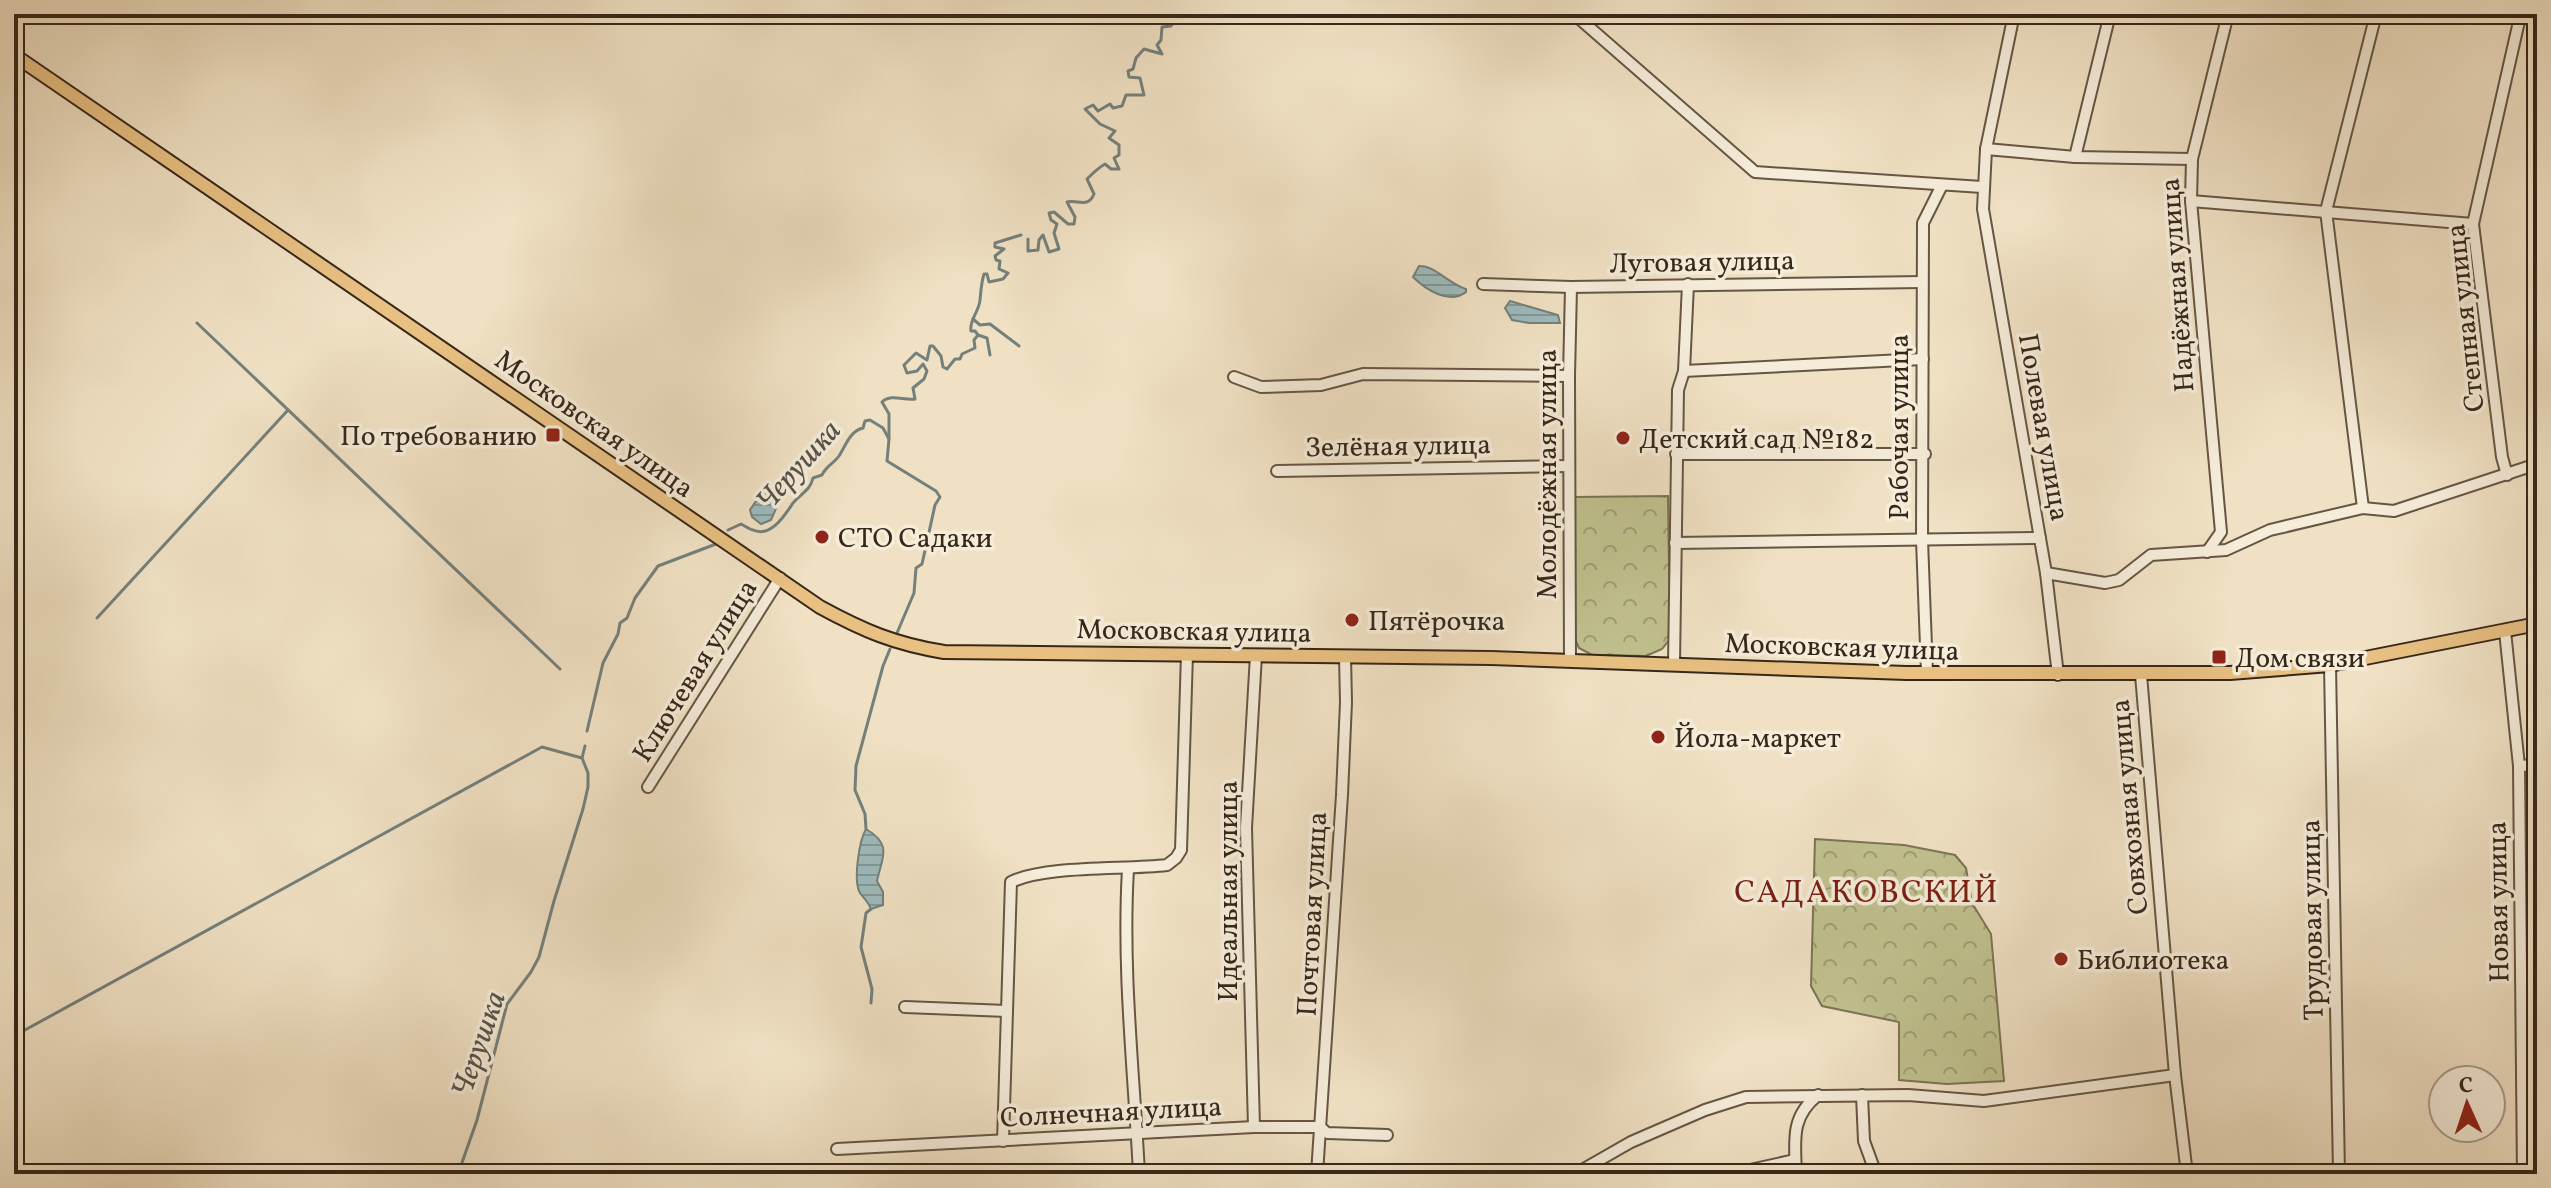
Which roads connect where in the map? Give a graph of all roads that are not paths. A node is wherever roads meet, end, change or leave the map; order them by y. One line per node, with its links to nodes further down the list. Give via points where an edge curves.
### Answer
1 (1574, 14): 11 (street, via 1755,172)
2 (2014, 14): 8 (street, Полевая улица)
3 (2110, 14): 9 (street)
4 (2228, 14): 10 (street, Надёжная улица)
5 (2376, 14): 14 (street)
6 (2515, 15): 15 (street, Степная улица)
7 (14, 55): 36 (main road, Московская улица)
8 (1986, 149): 9 (street); 12 (street, Полевая улица)
9 (2075, 157): 10 (street)
10 (2192, 159): 13 (street, Надёжная улица)
11 (1942, 185): 12 (street); 16 (street, Рабочая улица, via 1923,223)
12 (1982, 187): 31 (street, Полевая улица)
13 (2191, 201): 14 (street); 34 (street, Надёжная улица, via 2221,532)
14 (2326, 211): 15 (street); 30 (street)
15 (2473, 224): 29 (street, Степная улица)
16 (1922, 282): 18 (street, Луговая улица); 20 (street, Рабочая улица)
17 (1483, 284): 19 (street, Луговая улица)
18 (1688, 284): 19 (street, Луговая улица); 21 (street)
19 (1571, 287): 22 (street, Молодёжная улица)
20 (1923, 359): 21 (street); 25 (street, Рабочая улица)
21 (1684, 371): 24 (street, via 1678,390)
22 (1569, 376): 23 (street, via 1363,374 1321,385 1276,387); 27 (street, Молодёжная улица)
23 (1234, 377)
24 (1676, 454): 25 (street); 33 (street)
25 (1925, 454): 32 (street, Рабочая улица)
26 (2537, 464): 29 (street)
27 (1569, 466): 28 (street, Зелёная улица); 42 (street, Молодёжная улица)
28 (1277, 471)
29 (2507, 475): 30 (street, via 2394,511)
30 (2363, 508): 34 (street, via 2270,530 2226,550)
31 (2040, 538): 32 (street); 35 (street, Полевая улица)
32 (1922, 540): 33 (street); 45 (street, Рабочая улица)
33 (1675, 543): 43 (street)
34 (2207, 552): 35 (street, via 2151,555 2119,580 2105,583)
35 (2046, 573): 46 (street, Полевая улица)
36 (780, 578): 39 (main road, Московская улица, via 820,607 906,646 944,652); 50 (street, Ключевая улица)
37 (2537, 624): 38 (main road, Московская улица)
38 (2505, 631): 44 (main road, Московская улица); 49 (street, Новая улица)
39 (1187, 654): 40 (main road, Московская улица); 51 (street, via 1181,850 1167,865)
40 (1256, 655): 41 (main road, Московская улица); 57 (street, Идеальная улица, via 1246,828)
41 (1345, 656): 42 (main road, Московская улица); 58 (street, Почтовая улица, via 1342,795)
42 (1570, 661): 43 (main road, Московская улица)
43 (1674, 664): 45 (main road, Московская улица)
44 (2330, 665): 47 (main road, Московская улица); 71 (street, Трудовая улица)
45 (1927, 673): 46 (main road, Московская улица)
46 (2058, 675): 47 (main road, Московская улица)
47 (2141, 675): 54 (street, Совхозная улица)
48 (2537, 765): 49 (street)
49 (2519, 766): 72 (street, Новая улица)
50 (648, 787)
51 (1128, 869): 53 (street, via 1064,871 1011,882); 59 (street, via 1125,920)
52 (905, 1007): 53 (street)
53 (1007, 1011): 61 (street)
54 (2175, 1075): 56 (street, via 1984,1101); 70 (street, Совхозная улица)
55 (1818, 1095): 56 (street); 63 (street, via 1796,1121); 66 (street, via 1746,1097 1705,1110)
56 (1862, 1095): 69 (street, via 1864,1141)
57 (1254, 1127): 58 (street, Солнечная улица); 59 (street, Солнечная улица)
58 (1320, 1127): 60 (street, Солнечная улица, via 1327,1133); 65 (street, Почтовая улица)
59 (1136, 1133): 61 (street, Солнечная улица); 64 (street)
60 (1387, 1135)
61 (1003, 1141): 62 (street, Солнечная улица)
62 (837, 1149)
63 (1795, 1160): 67 (street); 68 (street)
64 (1139, 1174)
65 (1317, 1174)
66 (1575, 1174)
67 (1732, 1174)
68 (1796, 1174)
69 (1876, 1174)
70 (2187, 1174)
71 (2339, 1174)
72 (2523, 1174)

